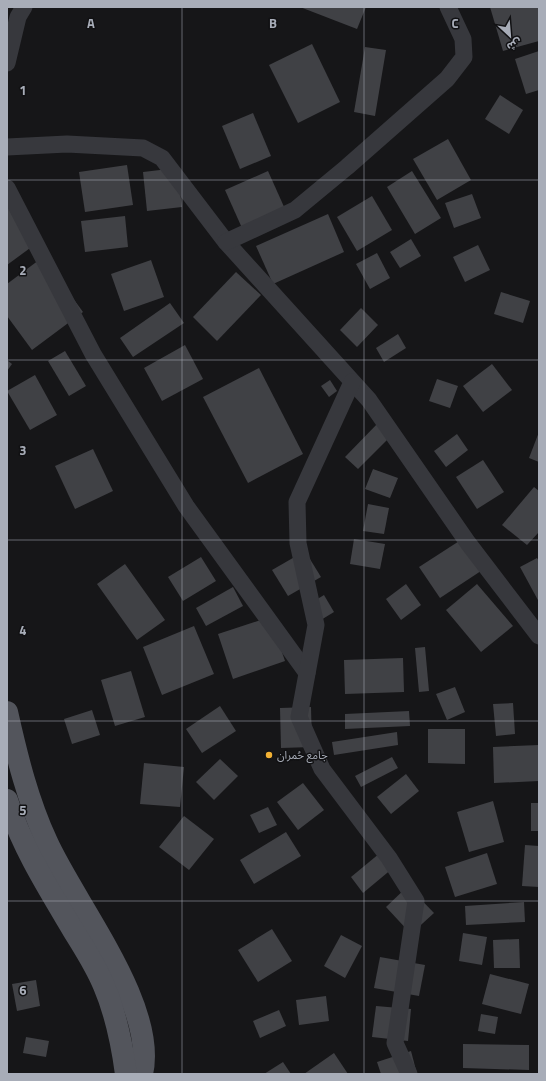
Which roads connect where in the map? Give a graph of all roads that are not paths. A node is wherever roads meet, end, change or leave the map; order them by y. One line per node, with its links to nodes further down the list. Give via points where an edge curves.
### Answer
1 (24, 7): 3 (street, via 18,17)
2 (448, 7): 6 (street, via 463,39 464,57 448,79 295,210)
3 (7, 63)
4 (7, 147): 6 (street, via 67,144 143,148 162,158)
5 (7, 188): 9 (street, via 93,354 186,506)
6 (226, 242): 7 (street)
7 (352, 382): 8 (street, via 369,400 468,543); 9 (street, via 297,502 298,544 316,625)
8 (539, 636)
9 (307, 673): 14 (street, via 299,717 322,770 389,858 416,901 394,1043)
10 (7, 712): 13 (main road, via 21,773 38,821 60,867 120,973 133,1004 144,1043)
11 (7, 800): 12 (main road, via 31,858 104,985 119,1032)
12 (126, 1074)
13 (142, 1074)
14 (409, 1074)

